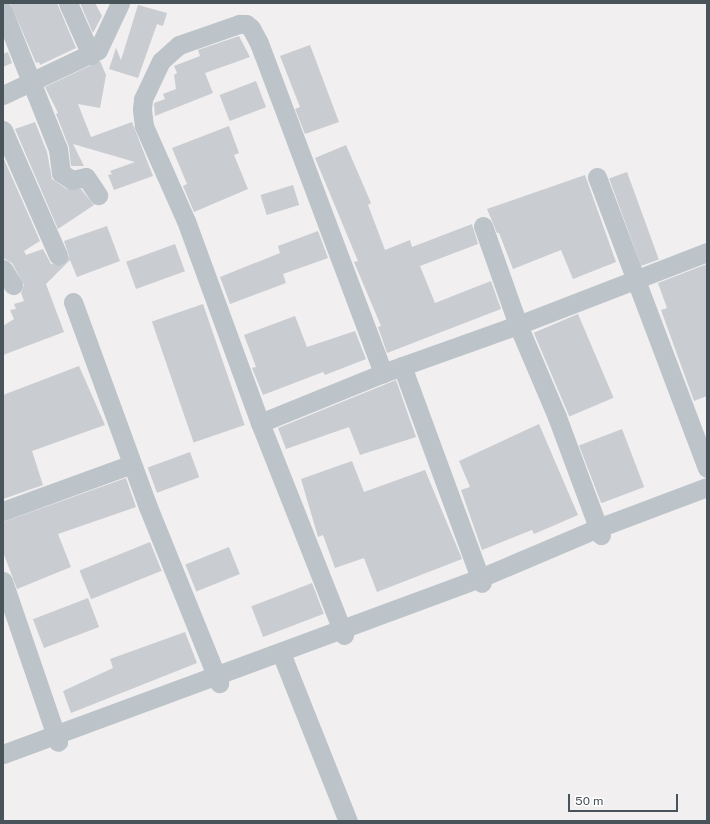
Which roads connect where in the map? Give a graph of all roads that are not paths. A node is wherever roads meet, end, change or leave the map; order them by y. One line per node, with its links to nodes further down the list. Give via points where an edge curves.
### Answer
1 (68, 3): 4 (street)
2 (120, 3): 4 (street, via 98,50)
3 (3, 11): 5 (street)
4 (91, 55): 5 (street)
5 (31, 83): 6 (street); 9 (street, via 58,149 61,173 72,180 86,177)
6 (3, 94)
7 (3, 130): 12 (street)
8 (597, 177): 14 (street)
9 (98, 195)
10 (483, 226): 17 (street)
11 (707, 252): 14 (street)
12 (58, 255)
13 (3, 269): 15 (street)
14 (636, 279): 17 (street); 22 (street)
15 (13, 285)
16 (73, 302): 21 (street)
17 (518, 325): 18 (street); 26 (street, via 557,417)
18 (402, 366): 19 (street); 28 (street)
19 (383, 373): 20 (street); 20 (street, via 259,43 251,28 246,24 239,24 180,45 161,60 143,99 142,115 232,342)
20 (260, 423): 29 (street)
21 (132, 464): 25 (street); 31 (street)
22 (707, 468)
23 (707, 487): 26 (street)
24 (707, 495): 26 (street)
25 (3, 511)
26 (600, 532): 28 (street)
27 (3, 580): 32 (street)
28 (481, 580): 29 (street)
29 (343, 631): 30 (street); 31 (street)
30 (283, 658): 31 (street); 34 (street)
31 (217, 679): 32 (street)
32 (57, 738): 33 (street)
33 (3, 755)
34 (348, 821)

